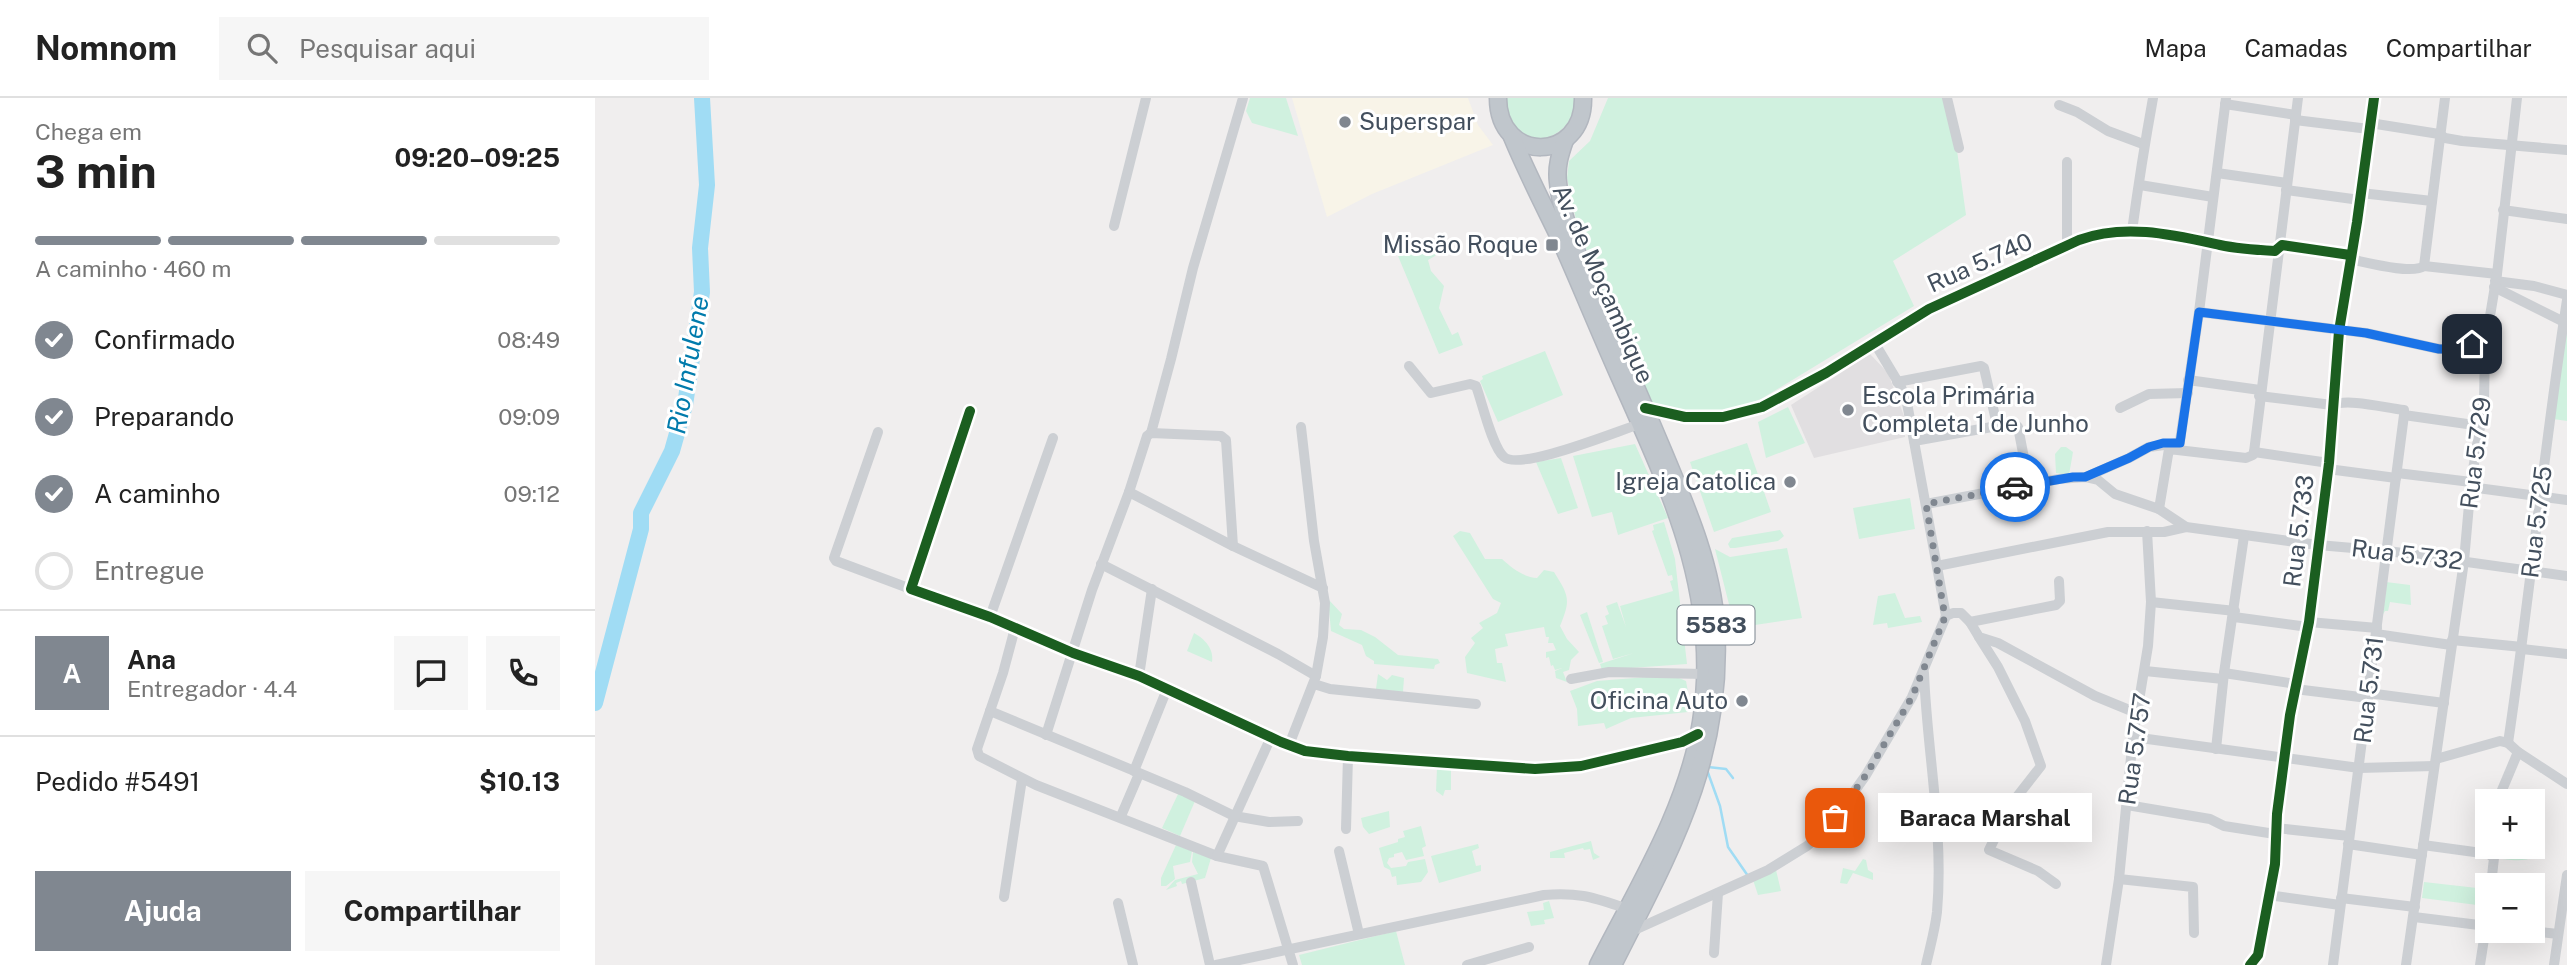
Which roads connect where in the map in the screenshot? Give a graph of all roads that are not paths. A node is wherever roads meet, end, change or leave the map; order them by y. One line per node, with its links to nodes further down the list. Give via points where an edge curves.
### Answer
1 (1146, 98): 31 (street)
2 (1243, 98): 61 (street)
3 (1498, 98): 16 (highway, Av. de Moçambique, via 1500,119)
4 (1583, 98): 17 (highway, Av. de Moçambique, via 1580,122)
5 (1947, 98): 20 (street)
6 (2152, 98): 18 (street)
7 (2298, 98): 13 (street)
8 (2374, 98): 14 (street, Rua 5.733)
9 (2445, 98): 15 (street)
10 (2517, 98): 19 (street, Rua 5.729)
11 (2225, 101): 13 (street); 23 (street)
12 (2059, 105): 18 (street)
13 (2296, 117): 14 (street); 25 (street)
14 (2370, 126): 15 (street); 26 (street, Rua 5.733)
15 (2439, 134): 19 (street); 28 (street)
16 (1512, 137): 17 (highway, via 1538,148); 56 (highway, Av. de Moçambique / 5583)
17 (1565, 140): 52 (highway, Av. de Moçambique / 5583, via 1557,181 1563,207 1585,272)
18 (2143, 144): 24 (street)
19 (2512, 144): 21 (street); 29 (street, Rua 5.729)
20 (1959, 148)
21 (2567, 150)
22 (2067, 162): 34 (street)
23 (2217, 173): 25 (street); 27 (street)
24 (2140, 185): 27 (street); 32 (street)
25 (2287, 187): 26 (street); 35 (street)
26 (2361, 196): 28 (street); 36 (street, Rua 5.733)
27 (2213, 197): 33 (street)
28 (2432, 201): 37 (street)
29 (2503, 210): 30 (street); 38 (street, Rua 5.729)
30 (2567, 219)
31 (1114, 226)
32 (2132, 231): 33 (street, Rua 5.740); 34 (street, Rua 5.740, via 2103,232)
33 (2208, 241): 35 (street, Rua 5.740, via 2275,251); 40 (street)
34 (2067, 245): 44 (street, Rua 5.740, via 1930,309)
35 (2278, 247): 36 (street, Rua 5.740); 41 (street)
36 (2350, 257): 37 (street, Rua 5.740, via 2407,269); 43 (street, Rua 5.733)
37 (2424, 266): 38 (street, Rua 5.740)
38 (2495, 281): 39 (street, Rua 5.740, via 2535,286); 42 (street); 45 (street, Rua 5.729)
39 (2567, 298): 42 (street, Rua 5.725)
40 (2199, 312): 41 (street); 47 (street)
41 (2269, 322): 43 (street); 50 (street)
42 (2564, 322): 72 (street, Rua 5.725)
43 (2339, 331): 45 (street, via 2439,349); 51 (street, Rua 5.733)
44 (1874, 342): 48 (street); 52 (street, Rua 5.740, via 1762,407 1724,417 1685,417)
45 (2485, 346): 58 (street, Rua 5.729)
46 (1409, 366): 56 (street, via 1431,393 1476,386 1498,451 1511,461 1559,452)
47 (2188, 380): 49 (street); 50 (street)
48 (1897, 382): 57 (street, via 1981,366); 63 (street, via 1907,403)
49 (2188, 393): 53 (street, via 2149,394); 64 (street)
50 (2260, 393): 51 (street); 65 (street)
51 (2332, 405): 55 (street, via 2377,406 2404,410); 66 (street, Rua 5.733)
52 (1645, 408): 158 (highway, Av. de Moçambique / 5583, via 1690,517 1711,586 1716,623 1715,701 1698,780)
53 (2120, 408)
54 (970, 411): 89 (street)
55 (2404, 415): 58 (street); 67 (street, Rua 5.731)
56 (1640, 424): 106 (highway, Av. de Moçambique / 5583, via 1699,588)
57 (1997, 425): 63 (street); 69 (street, via 2016,424)
58 (2481, 426): 70 (street, Rua 5.729)
59 (1301, 427): 88 (street)
60 (878, 432): 89 (street, via 834,558)
61 (1151, 433): 71 (street); 80 (street, via 1221,436 1226,440)
62 (1053, 438): 93 (street)
63 (1914, 441): 74 (street)
64 (2179, 446): 65 (street, via 2246,458); 68 (street, via 2163,443 2149,447); 75 (street, via 2167,454)
65 (2254, 452): 66 (street)
66 (2329, 466): 67 (street); 79 (street, Rua 5.733)
67 (2397, 476): 70 (street); 81 (street, Rua 5.731)
68 (2085, 477): 69 (street); 75 (street, Rua 5.732)
69 (2029, 484): 74 (street)
70 (2471, 484): 72 (street); 82 (street, Rua 5.729)
71 (1129, 492): 80 (street); 83 (street)
72 (2539, 496): 73 (street); 85 (street, Rua 5.725)
73 (2567, 499)
74 (1926, 504): 84 (street)
75 (2163, 512): 76 (street, Rua 5.732)
76 (2186, 527): 77 (street); 78 (street, Rua 5.732)
77 (2147, 531): 84 (street, via 2108,532); 91 (street, Rua 5.757)
78 (2244, 536): 79 (street, Rua 5.732); 92 (street)
79 (2318, 545): 81 (street, Rua 5.732); 96 (street, Rua 5.733)
80 (1233, 546): 88 (street)
81 (2388, 551): 82 (street, Rua 5.732); 98 (street, Rua 5.731)
82 (2464, 561): 85 (street, Rua 5.732); 100 (street, Rua 5.729)
83 (1101, 564): 90 (street); 102 (street)
84 (1937, 566): 94 (street)
85 (2531, 570): 86 (street, Rua 5.732); 101 (street, Rua 5.725)
86 (2567, 576)
87 (2059, 581): 95 (street, via 2056,605)
88 (1323, 588): 110 (street, via 1324,637)
89 (911, 589): 93 (street)
90 (1152, 589): 107 (street); 110 (street)
91 (2151, 602): 92 (street); 105 (street, Rua 5.757)
92 (2234, 614): 96 (street); 108 (street)
93 (990, 617): 97 (street)
94 (1945, 617): 95 (street, via 1961,613); 104 (street)
95 (1970, 622): 99 (street)
96 (2308, 624): 98 (street); 111 (street, Rua 5.733)
97 (1015, 628): 102 (street); 116 (street)
98 (2377, 631): 100 (street); 113 (street, Rua 5.731)
99 (1979, 637): 117 (street); 148 (street, via 2025,721 2041,766 2012,803 1989,850)
100 (2452, 642): 101 (street); 114 (street, Rua 5.729)
101 (2522, 648): 103 (street); 122 (street, Rua 5.725)
102 (1073, 653): 107 (street); 118 (street)
103 (2567, 654)
104 (1924, 668): 149 (street, via 1866,775 1829,827 1777,865); 173 (street, via 1937,832 1937,912)
105 (2145, 671): 108 (street); 117 (street, Rua 5.757)
106 (1703, 674): 109 (street, via 1609,672); 119 (highway, Av. de Moçambique / 5583)
107 (1139, 676): 112 (street)
108 (2223, 676): 111 (street); 124 (street)
109 (1571, 679)
110 (1315, 680): 115 (street, via 1344,690); 123 (street)
111 (2295, 687): 113 (street); 127 (street, Rua 5.733)
112 (1167, 689): 120 (street); 130 (street)
113 (2368, 696): 114 (street); 129 (street, Rua 5.731)
114 (2444, 703): 128 (street, Rua 5.729)
115 (1476, 704)
116 (990, 711): 118 (street); 131 (street, via 977,749 979,756)
117 (2139, 714): 121 (street, Rua 5.757)
118 (1046, 734): 130 (street)
119 (1698, 734): 126 (street, via 1611,760 1560,768); 154 (highway, Av. de Moçambique / 5583, via 1669,823)
120 (1271, 737): 123 (street); 136 (street)
121 (2133, 737): 124 (street); 134 (street, Rua 5.757)
122 (2508, 743): 125 (street); 128 (street, via 2493,741)
123 (1289, 745): 126 (street)
124 (2216, 749): 127 (street)
125 (2518, 752): 132 (street); 133 (street)
126 (1348, 757): 138 (street)
127 (2284, 757): 129 (street); 139 (street, Rua 5.733)
128 (2435, 762): 129 (street); 141 (street, Rua 5.729)
129 (2359, 768): 140 (street, Rua 5.731)
130 (1137, 773): 135 (street); 136 (street)
131 (1021, 779): 135 (street); 151 (street)
132 (2567, 784)
133 (2502, 789)
134 (2127, 805): 139 (street, via 2210,819 2224,826); 146 (street, Rua 5.757)
135 (1121, 816): 143 (street)
136 (1234, 816): 137 (street); 143 (street)
137 (1298, 821)
138 (1346, 829)
139 (2275, 831): 140 (street); 150 (street, Rua 5.733, via 2275,864)
140 (2348, 840): 141 (street); 152 (street, Rua 5.731)
141 (2423, 850): 144 (street, via 2489,854 2494,858); 155 (street, Rua 5.729)
142 (1339, 852): 160 (street)
143 (1217, 856): 163 (street, via 1262,866)
144 (2492, 873)
145 (2567, 875): 157 (street)
146 (2119, 879): 159 (street, via 2193,887); 174 (street, Rua 5.757)
147 (1191, 882): 167 (street)
148 (2056, 884)
149 (1718, 893): 158 (street); 164 (street)
150 (2268, 895): 152 (street); 165 (street, Rua 5.733, via 2258,955)
151 (1004, 897)
152 (2341, 901): 155 (street); 176 (street, Rua 5.731)
153 (1118, 903): 166 (street)
154 (1628, 909): 160 (street, via 1571,892); 171 (highway, Av. de Moçambique / 5583)
155 (2414, 912): 156 (street); 177 (street, Rua 5.729)
156 (2475, 924)
157 (2561, 930): 179 (street)
158 (1629, 932): 172 (highway, Av. de Moçambique / 5583)
159 (2194, 933)
160 (1359, 934): 163 (street)
161 (2483, 943): 178 (street)
162 (1529, 947): 170 (street)
163 (1289, 950): 168 (street); 169 (street)
164 (1714, 953)
165 (2251, 964): 175 (street)
166 (1133, 965)
167 (1210, 965)
168 (1216, 965)
169 (1293, 965)
170 (1467, 965)
171 (1598, 965)
172 (1613, 965)
173 (1926, 965)
174 (2106, 965)
175 (2264, 965)
176 (2333, 965)
177 (2406, 965)
178 (2480, 965)
179 (2554, 965)

